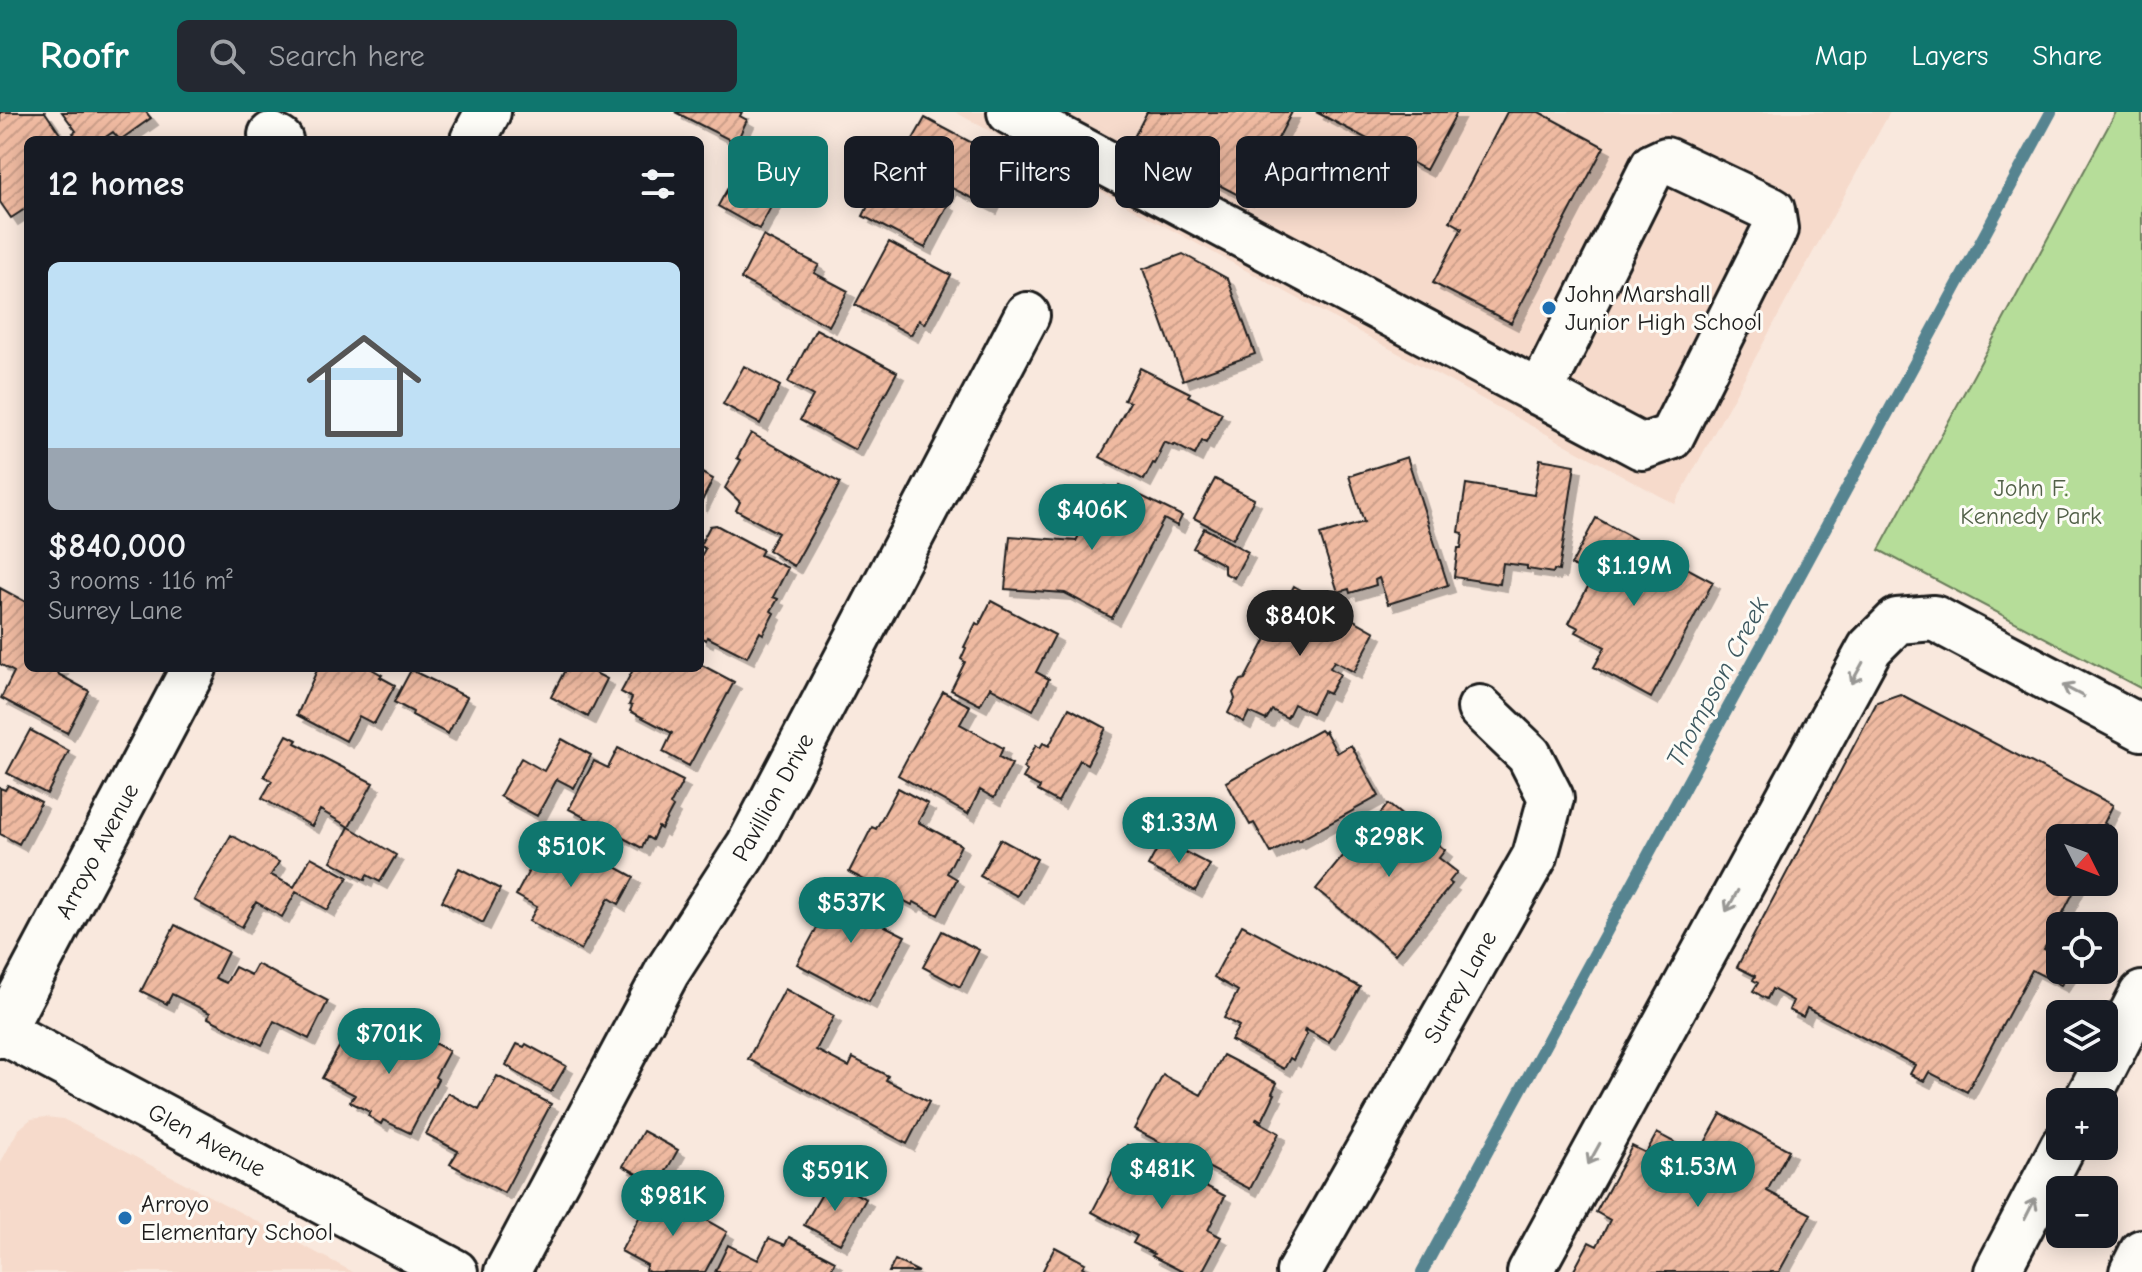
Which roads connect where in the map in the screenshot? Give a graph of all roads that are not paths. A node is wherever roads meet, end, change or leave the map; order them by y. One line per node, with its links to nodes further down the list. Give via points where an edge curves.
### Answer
1 (488, 112): 3 (street)
2 (1010, 112): 5 (street)
3 (475, 136)
4 (1027, 315): 15 (street, Pavillion Drive, via 749,845 667,972)
5 (1540, 393): 5 (street, via 1642,447 1671,437 1775,229 1772,210 1666,160 1653,166)
6 (192, 672): 10 (street, Arroyo Avenue)
7 (1480, 708): 16 (street, Surrey Lane, via 1529,755 1551,798 1535,856)
8 (2142, 728): 17 (street, one-way to 17, via 1934,618 1897,621 1870,648)
9 (2142, 994): 11 (street)
10 (1, 1032): 14 (street, Glen Avenue)
11 (2093, 1088)
12 (2056, 1160): 18 (street, one-way to 12)
13 (2142, 1252): 19 (street)
14 (455, 1272)
15 (507, 1272)
16 (1299, 1272)
17 (1530, 1272)
18 (1997, 1272)
19 (2132, 1272)

